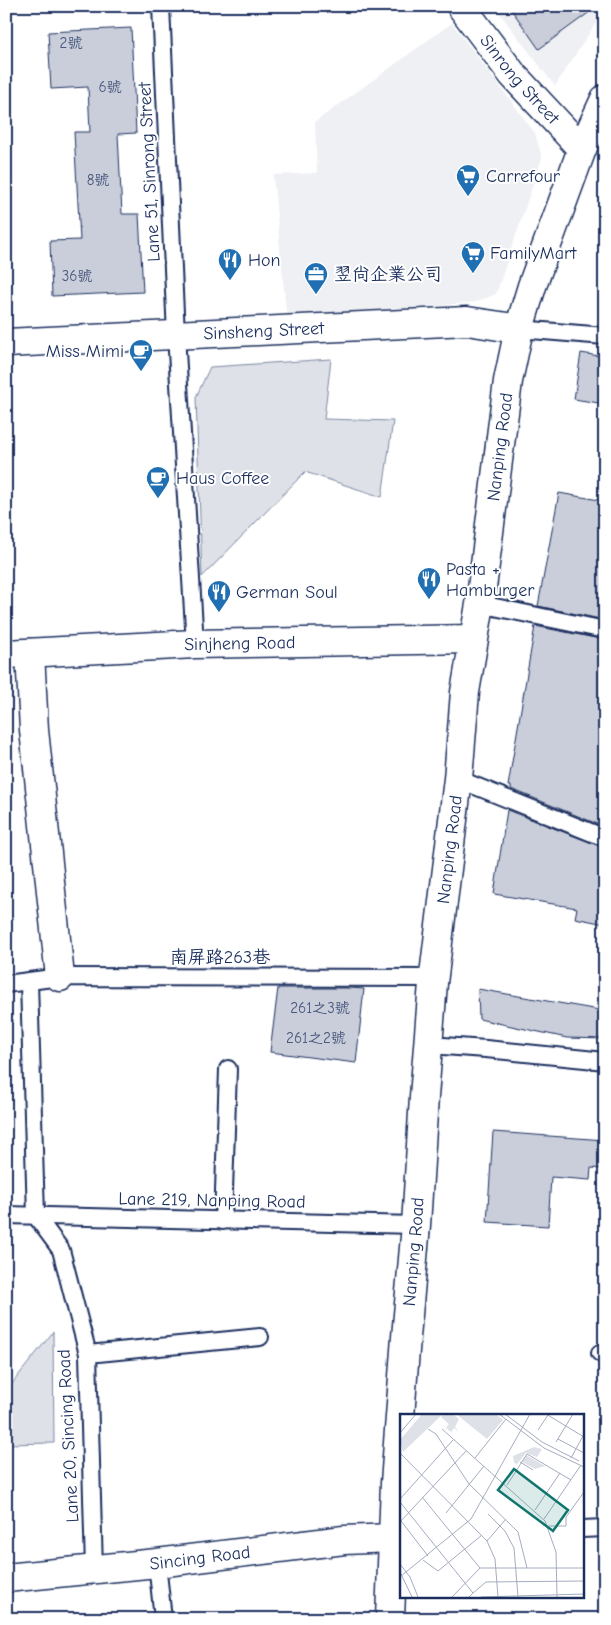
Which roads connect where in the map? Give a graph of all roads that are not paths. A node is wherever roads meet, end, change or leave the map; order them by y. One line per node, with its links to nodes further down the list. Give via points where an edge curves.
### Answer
1 (161, 6): 6 (lane, Lane 51, Sinrong Street)
2 (462, 6): 4 (street, Sinrong Street, via 513,75)
3 (605, 99): 4 (street, Nanping Road)
4 (582, 149): 5 (street, Nanping Road)
5 (519, 329): 6 (street, Sinsheng Street, via 467,322); 7 (lane); 9 (street, Nanping Road, via 508,381)
6 (176, 335): 8 (street, Sinsheng Street); 12 (lane, Lane 51, Sinrong Street)
7 (605, 336)
8 (6, 343)
9 (480, 604): 10 (lane); 11 (street, Nanping Road)
10 (605, 630)
11 (473, 638): 12 (street, Sinjheng Road); 14 (street, Nanping Road)
12 (195, 644): 13 (street, Sinjheng Road)
13 (18, 653): 16 (street, via 34,730)
14 (458, 779): 15 (lane); 17 (street, Nanping Road)
15 (605, 838)
16 (60, 977): 17 (lane, 南屏路263巷); 18 (lane, 南屏路263巷)
17 (434, 978): 20 (street, Nanping Road)
18 (29, 982): 19 (lane, 南屏路263巷); 24 (lane)
19 (6, 984)
20 (429, 1046): 21 (lane); 26 (street, Nanping Road)
21 (605, 1061)
22 (228, 1069): 25 (lane)
23 (6, 1215): 24 (lane, Lane 219, Nanping Road)
24 (36, 1216): 25 (lane, Lane 219, Nanping Road); 28 (lane, Lane 20, Sincing Road, via 61,1250)
25 (223, 1220): 26 (lane, Lane 219, Nanping Road)
26 (416, 1226): 29 (street, Nanping Road)
27 (260, 1337): 28 (lane)
28 (88, 1354): 35 (lane, Lane 20, Sincing Road)
29 (400, 1414)
30 (400, 1415): 33 (street, Nanping Road, via 395,1483)
31 (605, 1528): 32 (lane)
32 (584, 1529)
33 (397, 1537): 34 (street, Sincing Road, via 344,1540); 38 (street, Nanping Road)
34 (157, 1563): 35 (street, Sincing Road); 37 (lane)
35 (94, 1569): 36 (street, Sincing Road)
36 (6, 1578)
37 (163, 1619)
38 (390, 1619)

